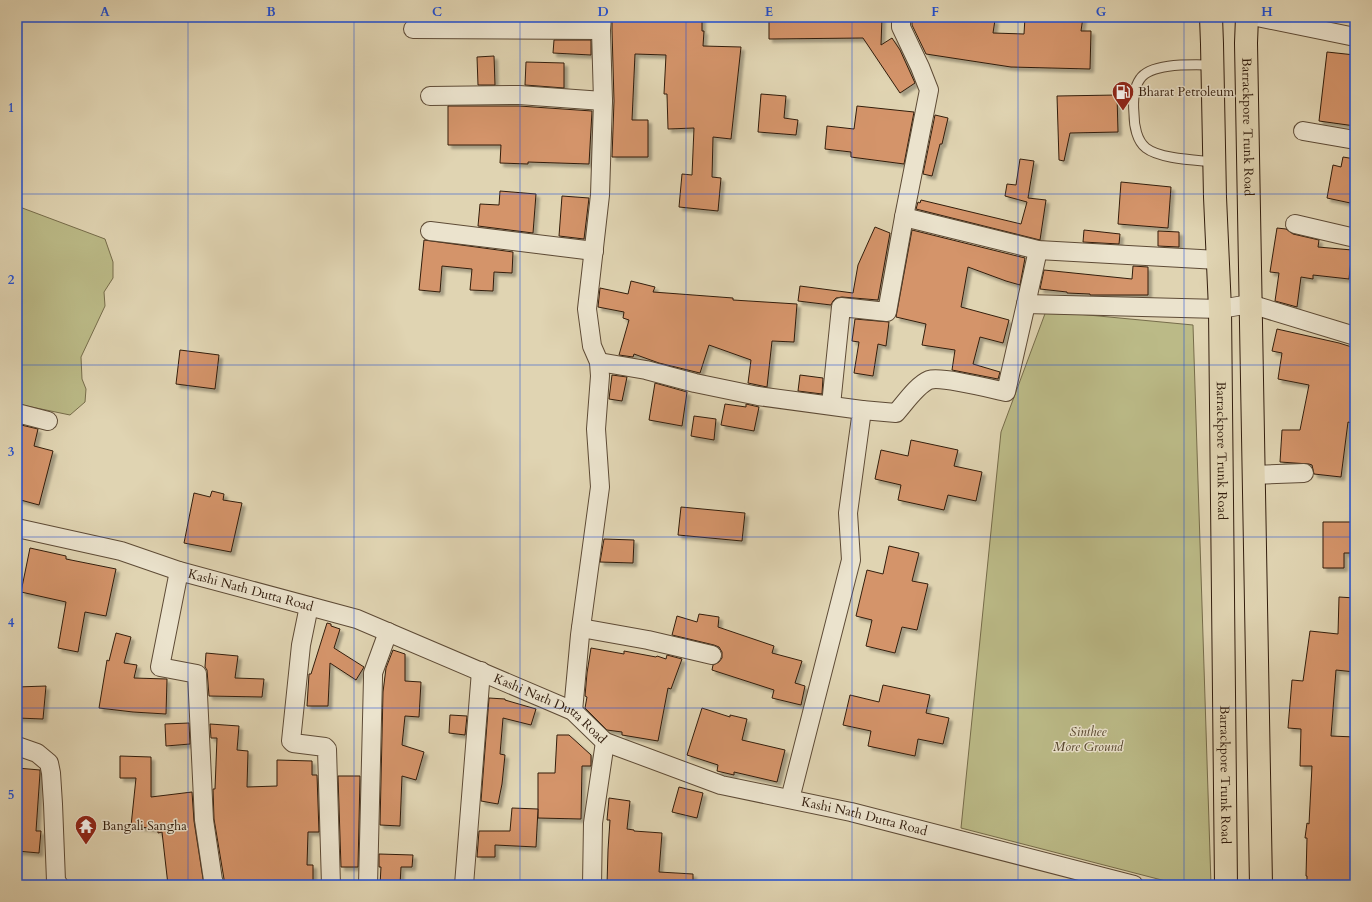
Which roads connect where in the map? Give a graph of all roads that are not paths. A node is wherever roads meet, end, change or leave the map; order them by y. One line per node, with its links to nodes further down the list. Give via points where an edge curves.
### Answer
1 (901, 17): 14 (street, via 901,27 929,90)
2 (1211, 17): 8 (main road, Barrackpore Trunk Road)
3 (1247, 17): 22 (main road, Barrackpore Trunk Road)
4 (1257, 17): 7 (street)
5 (602, 23): 6 (street); 10 (street)
6 (413, 29)
7 (1355, 37)
8 (1213, 65): 13 (main road, Barrackpore Trunk Road); 13 (lane, via 1162,67 1145,73 1136,88 1133,100 1136,129 1139,140 1146,148 1161,155)
9 (430, 96): 10 (street, via 519,95)
10 (603, 101): 19 (street, via 600,195)
11 (1303, 131): 12 (street)
12 (1355, 140)
13 (1214, 162): 20 (main road, Barrackpore Trunk Road)
14 (904, 217): 18 (street); 26 (street, via 887,312 841,307)
15 (1295, 224): 17 (street)
16 (430, 231): 19 (street)
17 (1355, 238)
18 (1038, 250): 20 (street); 21 (street)
19 (594, 251): 25 (street, via 588,309 592,346)
20 (1218, 260): 23 (main road, Barrackpore Trunk Road)
21 (1026, 304): 23 (street); 27 (street, via 1006,392 946,380 930,380 918,388 896,413)
22 (1250, 304): 23 (street); 24 (street); 31 (main road, Barrackpore Trunk Road)
23 (1220, 309): 50 (main road, Barrackpore Trunk Road)
24 (1355, 336)
25 (599, 362): 26 (street, via 646,370 758,396); 35 (street, via 596,429 600,487)
26 (831, 405): 27 (street)
27 (862, 410): 42 (street, via 848,513 851,560)
28 (17, 413): 29 (street)
29 (48, 421)
30 (1304, 473): 31 (street)
31 (1254, 475): 51 (main road, Barrackpore Trunk Road)
32 (17, 528): 33 (street, Kashi Nath Dutta Road, via 121,550)
33 (179, 571): 34 (street, Kashi Nath Dutta Road); 44 (street, via 160,667 197,674 204,820)
34 (309, 606): 36 (street, Kashi Nath Dutta Road, via 357,619); 45 (street, via 300,653 292,741 327,749)
35 (581, 628): 37 (street); 39 (street)
36 (388, 632): 38 (street, Kashi Nath Dutta Road); 46 (street, via 373,673)
37 (712, 655)
38 (481, 671): 39 (street, Kashi Nath Dutta Road); 47 (street)
39 (573, 711): 40 (street, Kashi Nath Dutta Road)
40 (605, 742): 42 (street, Kashi Nath Dutta Road, via 720,785); 48 (street, via 594,823)
41 (17, 746): 43 (street, via 37,753 49,763 56,881)
42 (790, 799): 49 (street, Kashi Nath Dutta Road, via 851,812)
43 (59, 885)
44 (215, 885)
45 (331, 885)
46 (368, 885)
47 (464, 885)
48 (592, 885)
49 (1134, 885)
50 (1226, 885)
51 (1261, 885)

